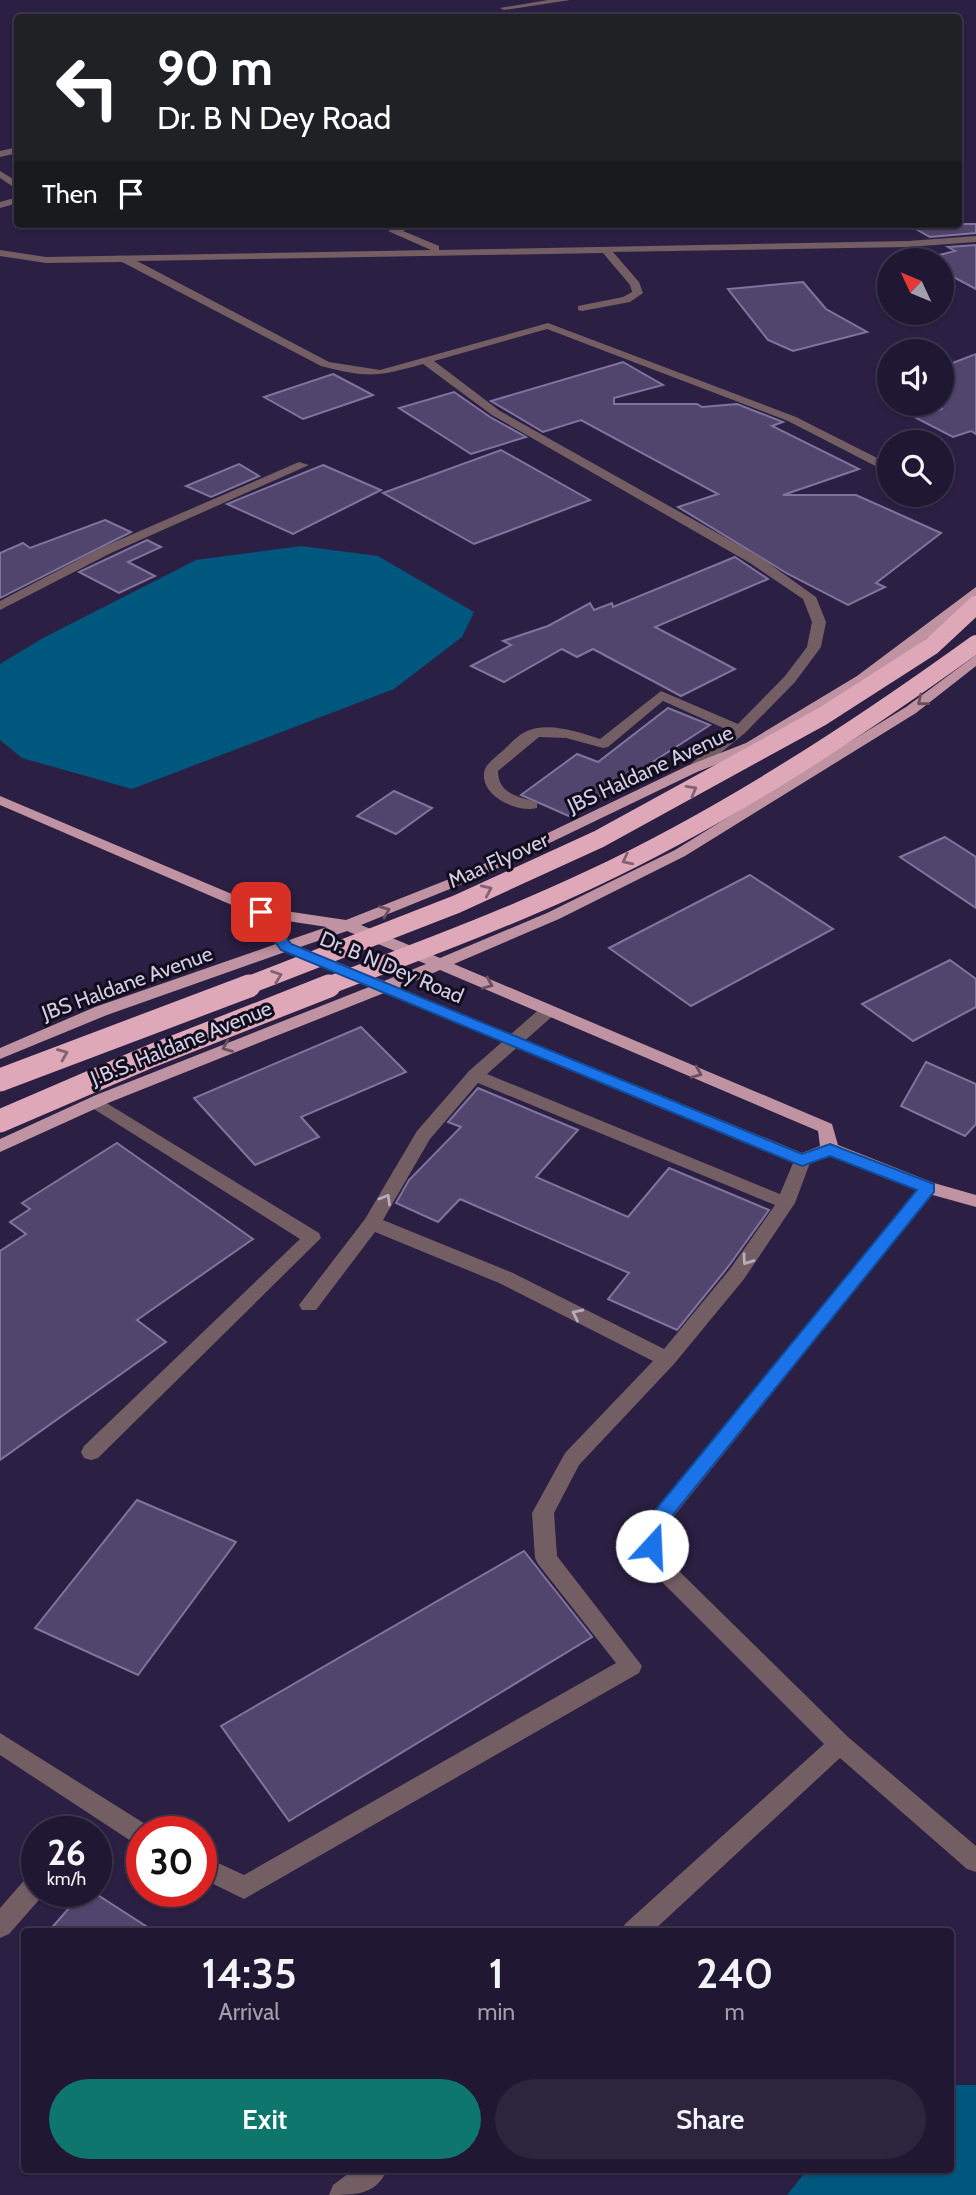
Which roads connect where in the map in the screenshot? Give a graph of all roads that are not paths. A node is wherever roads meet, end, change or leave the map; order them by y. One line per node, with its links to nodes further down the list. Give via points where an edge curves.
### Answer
1 (566, 0): 2 (street, via 500,6)
2 (514, 14)
3 (403, 228): 6 (street, via 393,231)
4 (976, 239): 5 (street)
5 (605, 249): 6 (street); 9 (street, via 638,293 626,300)
6 (445, 252): 8 (street)
7 (0, 253): 8 (street, via 29,260)
8 (122, 258): 10 (street, via 326,364 380,373)
9 (582, 308)
10 (426, 361): 11 (street, via 548,326 792,419); 18 (street, via 496,413 755,560 809,597 819,622 814,647)
11 (877, 463)
12 (303, 465): 15 (street, via 107,550)
13 (976, 591): 19 (main road, JBS Haldane Avenue, via 862,679 751,746)
14 (976, 605): 31 (highway, Maa Flyover, one-way to 14, bridge, via 298,968 457,904 599,839 823,716 932,646)
15 (0, 606)
16 (976, 644): 33 (highway, one-way to 33, bridge, via 796,766 698,824 592,878 151,1055)
17 (973, 665): 25 (main road, one-way to 25, via 911,710 680,853 553,916)
18 (740, 730): 19 (street); 21 (street, via 661,695 603,744 537,732 490,775 504,799)
19 (692, 769): 23 (main road, JBS Haldane Avenue, one-way to 19, via 472,875)
20 (0, 800): 22 (main road)
21 (532, 805)
22 (261, 912): 23 (main road, Dr. B N Dey Road); 24 (main road, Dr. B N Dey Road)
23 (347, 925): 24 (main road, JBS Haldane Avenue); 25 (main road, Dr. B N Dey Road)
24 (286, 947): 26 (main road, Dr. B N Dey Road); 29 (main road, JBS Haldane Avenue, via 100,1011)
25 (440, 964): 26 (main road); 27 (main road, Dr. B N Dey Road, one-way to 27)
26 (382, 988): 28 (main road, Dr. B N Dey Road); 32 (main road, J.B.S. Haldane Avenue, one-way to 32)
27 (549, 1010): 28 (street); 35 (main road, Dr. B N Dey Road, one-way to 35, via 826,1128)
28 (513, 1042): 30 (street); 36 (main road, Dr. B N Dey Road)
29 (0, 1054)
30 (475, 1076): 39 (street); 40 (street, one-way to 30, via 423,1135)
31 (0, 1080)
32 (95, 1102): 34 (main road, J.B.S. Haldane Avenue); 43 (street, via 312,1238)
33 (0, 1121)
34 (0, 1146)
35 (830, 1149): 36 (main road); 37 (main road)
36 (802, 1160): 39 (street)
37 (928, 1188): 38 (main road); 45 (street, via 660,1518 652,1546 671,1577)
38 (976, 1201)
39 (786, 1203): 42 (street, one-way to 42, via 737,1274)
40 (372, 1223): 41 (street); 42 (street, one-way to 40, via 506,1278)
41 (309, 1305)
42 (667, 1359): 48 (street, via 572,1459 543,1513 546,1558 631,1667 244,1888)
43 (91, 1452)
44 (0, 1743): 46 (street)
45 (840, 1744): 47 (street); 51 (street)
46 (126, 1825)
47 (976, 1861)
48 (217, 1874)
49 (21, 1902): 50 (street)
50 (0, 1926)
51 (638, 1928)

